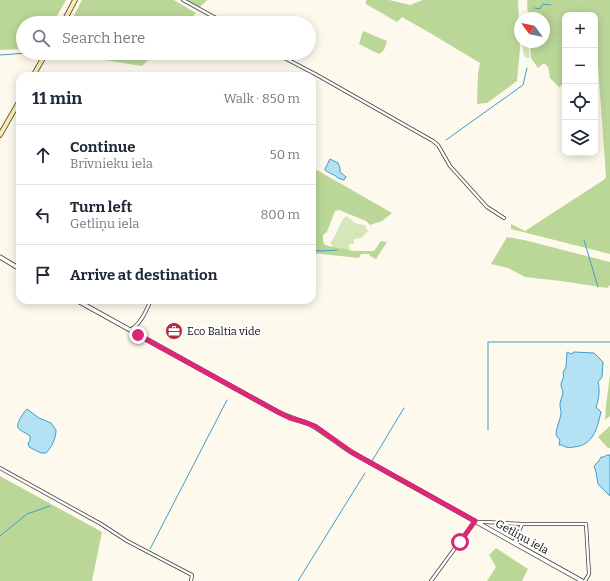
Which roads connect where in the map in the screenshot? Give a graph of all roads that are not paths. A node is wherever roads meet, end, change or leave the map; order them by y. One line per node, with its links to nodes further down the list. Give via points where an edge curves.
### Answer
1 (75, 0): 3 (main road)
2 (183, 0): 4 (street)
3 (67, 16)
4 (212, 16)
5 (42, 60): 7 (main road)
6 (288, 60): 8 (street)
7 (35, 72)
8 (311, 72)
9 (316, 74): 12 (street, via 433,141 450,166 487,207)
10 (16, 107): 11 (main road)
11 (0, 135)
12 (504, 218)
13 (0, 257): 14 (street)
14 (16, 267)
15 (83, 304): 17 (street, Getliņu iela)
16 (150, 304): 17 (street, via 140,322)
17 (130, 330): 19 (street, Getliņu iela, via 278,412 315,426 353,453)
18 (0, 468): 22 (street, via 192,575)
19 (477, 523): 20 (street); 21 (street, Getliņu iela); 23 (street)
20 (522, 524): 21 (street); 25 (street, via 586,524 589,574)
21 (514, 543): 24 (street, Getliņu iela)
22 (191, 581)
23 (431, 581)
24 (582, 581)
25 (585, 581)

